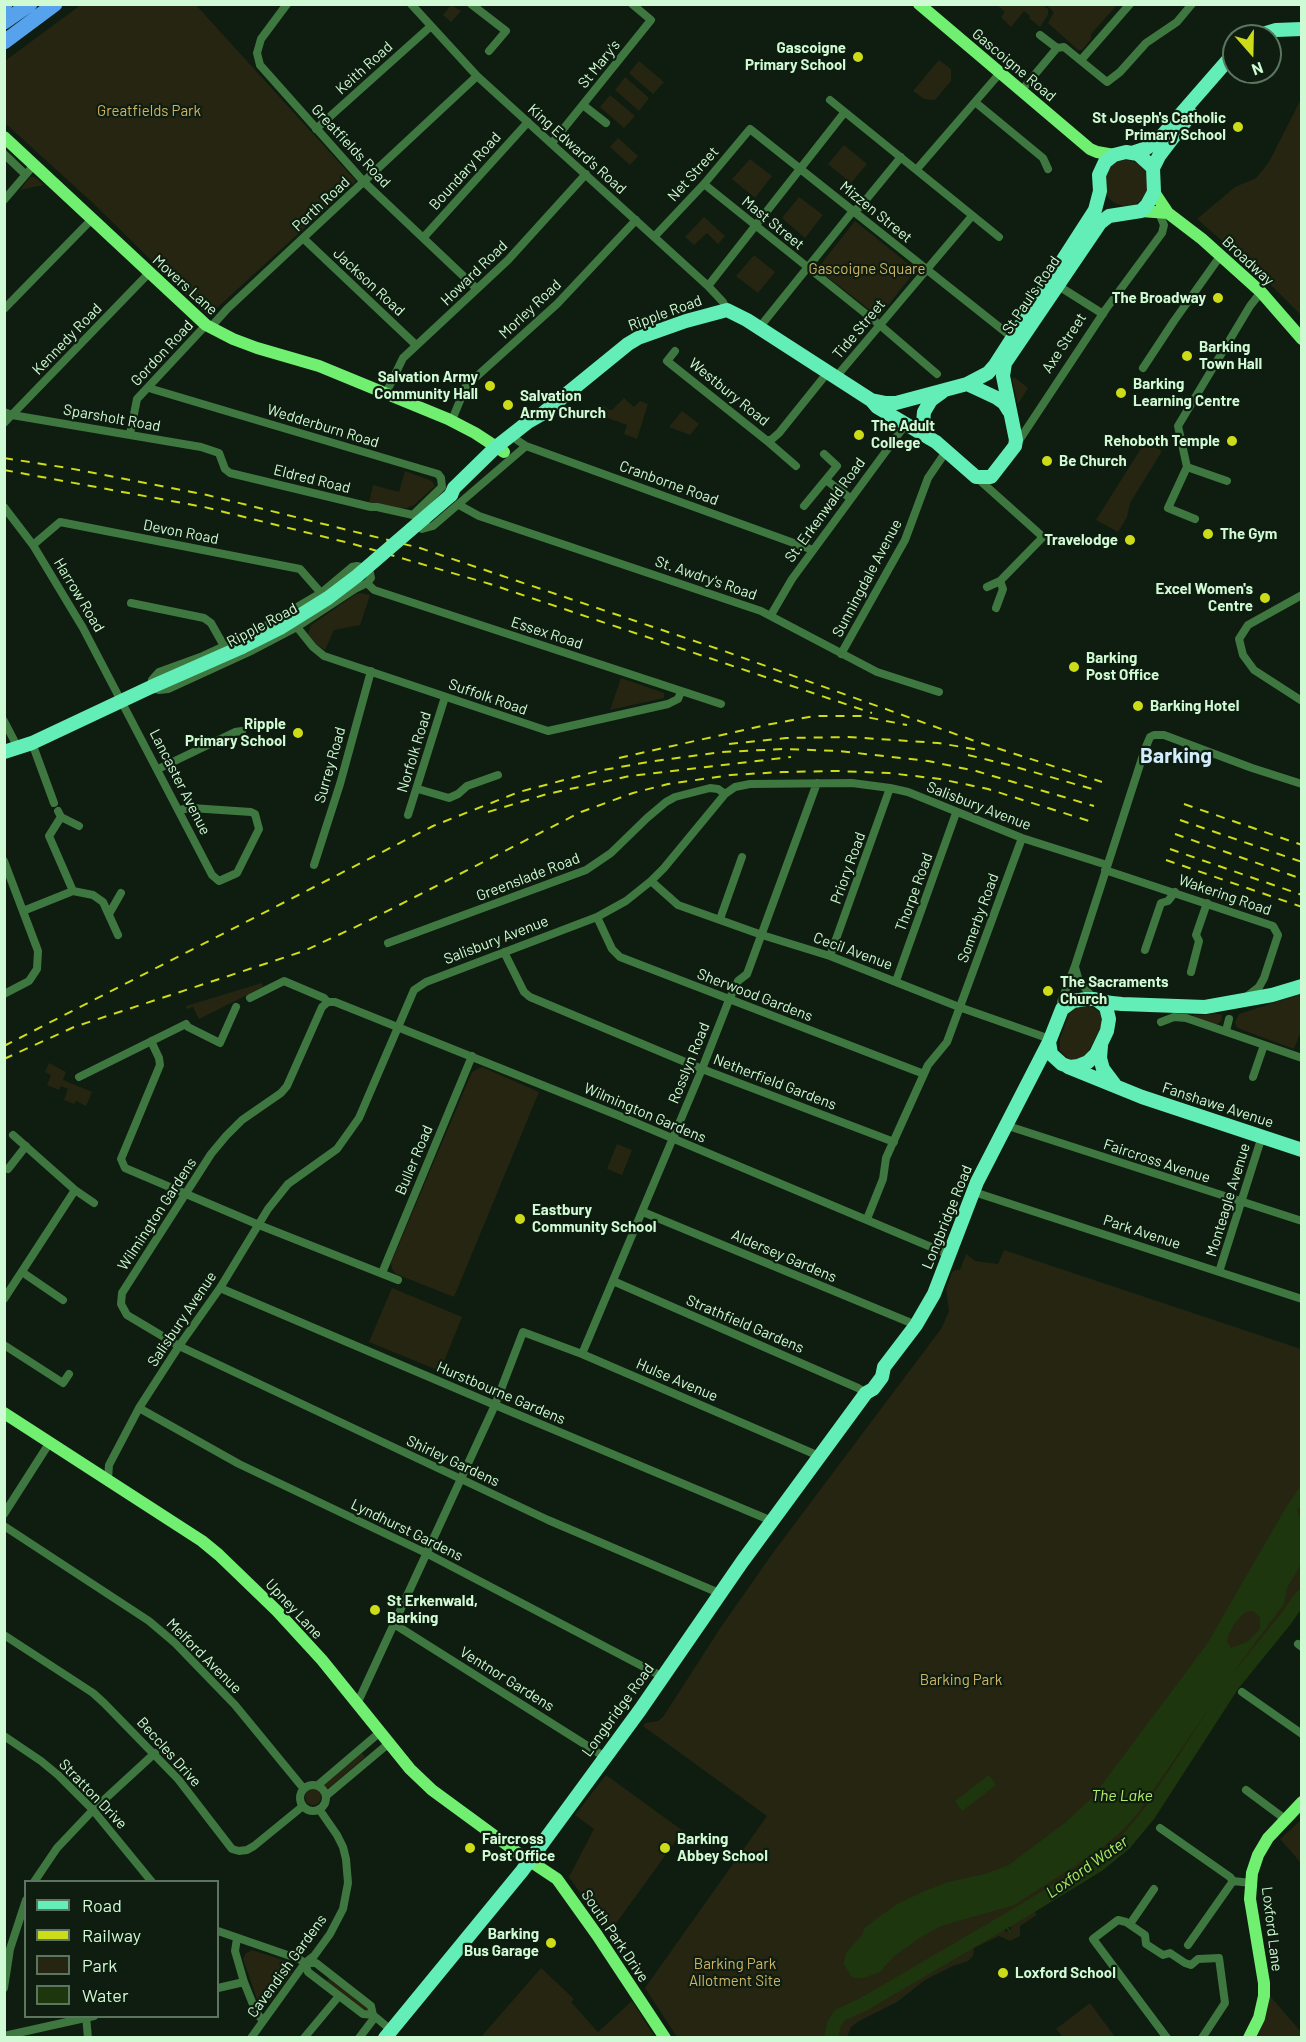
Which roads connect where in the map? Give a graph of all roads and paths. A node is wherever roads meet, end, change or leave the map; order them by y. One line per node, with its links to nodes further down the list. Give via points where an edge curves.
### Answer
1 (30, 4): 10 (highway)
2 (55, 4): 16 (highway)
3 (287, 4): 31 (street, Greatfields Road, via 261,39 258,59)
4 (471, 4): 18 (street, via 506,31)
5 (632, 4): 27 (street, St Mary's, via 651,20)
6 (919, 4): 21 (street, Gascoigne Road)
7 (1130, 4): 19 (street)
8 (1192, 4): 19 (street, via 1177,22 1146,43 1107,82)
9 (412, 5): 11 (street, King Edward's Road)
10 (4, 22)
11 (431, 26): 23 (street, King Edward's Road); 31 (street, Keith Road)
12 (1282, 30): 13 (main road)
13 (1302, 31): 14 (main road)
14 (1282, 34)
15 (1040, 35): 17 (street)
16 (4, 42)
17 (1057, 48): 19 (street, via 1064,47); 24 (street)
18 (489, 51)
19 (1082, 60)
20 (1222, 67): 36 (main road, via 1159,139)
21 (1000, 73): 24 (street, Gascoigne Road); 26 (street)
22 (1222, 75): 41 (main road)
23 (477, 76): 29 (street, King Edward's Road); 46 (street, Perth Road)
24 (1021, 91): 35 (street, Gascoigne Road)
25 (830, 100): 28 (street)
26 (975, 102): 43 (street); 44 (street, via 1043,158)
27 (583, 105): 30 (street); 34 (street, St Mary's)
28 (844, 113): 39 (street); 40 (street)
29 (528, 122): 34 (street, King Edward's Road); 61 (street, Boundary Road)
30 (606, 123)
31 (316, 129): 46 (street, Greatfields Road)
32 (750, 129): 40 (street, Mizzen Street); 47 (street, Net Street)
33 (4, 137): 42 (street, Movers Lane)
34 (552, 143): 45 (street, King Edward's Road)
35 (1090, 149): 38 (street, Gascoigne Road); 48 (street, via 1096,159)
36 (1132, 153): 38 (main road); 41 (main road)
37 (4, 154): 42 (street)
38 (1114, 155): 48 (main road, St Paul's Road, via 1103,165)
39 (901, 157): 43 (street); 51 (street)
40 (800, 168): 51 (street, Mizzen Street); 58 (street)
41 (1152, 168): 49 (main road)
42 (29, 169): 50 (street); 56 (street, Movers Lane)
43 (917, 169): 55 (street)
44 (1048, 169)
45 (586, 174): 57 (street, King Edward's Road); 69 (street, Howard Road)
46 (364, 182): 61 (street, Greatfields Road); 62 (street, Perth Road)
47 (704, 184): 58 (street, Mast Street); 59 (street, Net Street)
48 (1099, 185): 53 (main road, via 1110,207); 68 (main road, St Paul's Road, via 1095,210)
49 (1154, 192): 52 (main road); 54 (street)
50 (4, 200)
51 (853, 211): 64 (street); 65 (street, Mizzen Street)
52 (1140, 211): 53 (main road, St Paul's Road); 54 (street)
53 (1121, 213): 68 (main road, St Paul's Road, via 1100,223)
54 (1164, 213): 63 (street, Broadway); 73 (street, Axe Street, via 1162,233)
55 (972, 216): 60 (street); 65 (street, Tide Street)
56 (92, 219): 66 (street, Movers Lane); 71 (street)
57 (636, 220): 59 (street, King Edward's Road); 91 (street, Morley Road, via 557,304 466,386)
58 (754, 226): 64 (street, Mast Street); 67 (street)
59 (654, 237): 67 (street, King Edward's Road)
60 (999, 237)
61 (423, 238): 69 (street, Greatfields Road)
62 (304, 239): 74 (street, Perth Road); 79 (street, Jackson Road)
63 (1221, 255): 70 (street, Broadway); 81 (street)
64 (807, 268): 75 (street, Mast Street); 76 (street)
65 (926, 269): 75 (street, Tide Street); 77 (street, Mizzen Street)
66 (149, 273): 74 (street, Movers Lane); 89 (street, Kennedy Road)
67 (708, 286): 72 (street, King Edward's Road)
68 (1051, 286): 73 (street); 77 (main road, St Paul's Road); 90 (main road, St Paul's Road, via 1004,366)
69 (477, 289): 79 (street, Howard Road)
70 (1261, 292): 78 (street, Broadway); 103 (street, via 1178,426)
71 (4, 309)
72 (727, 310): 76 (main road); 97 (main road, Ripple Road, via 634,340)
73 (1105, 312): 98 (street, Axe Street)
74 (208, 326): 85 (street, Gordon Road); 87 (street, Movers Lane, via 257,348 319,366)
75 (881, 326): 82 (street, Mast Street); 83 (street, Tide Street)
76 (759, 328): 83 (main road)
77 (1012, 338): 84 (main road, St Paul's Road, via 992,370)
78 (1302, 339)
79 (416, 345): 87 (street, Howard Road, via 400,362)
80 (675, 351): 96 (street, Westbury Road, via 668,361)
81 (1143, 368)
82 (937, 374)
83 (832, 375): 88 (main road); 96 (street, Westbury Road, via 779,433)
84 (967, 384): 86 (main road, St Paul's Road); 90 (main road, via 997,398)
85 (149, 387): 94 (street, Gordon Road, via 135,404); 113 (street, Wedderburn Road, via 438,474 441,487)
86 (946, 389): 88 (main road, St Paul's Road, via 892,404); 95 (main road, via 931,400 924,412 923,423)
87 (386, 393): 91 (street, Movers Lane)
88 (871, 400): 93 (main road)
89 (8, 413): 92 (street, Kennedy Road); 94 (street, Sparsholt Road)
90 (1011, 413): 98 (main road, St Paul's Road)
91 (452, 420): 97 (street, Movers Lane)
92 (4, 423)
93 (906, 424): 95 (main road); 109 (street, St. Erkenwald Road)
94 (130, 435): 99 (street, Sparsholt Road)
95 (929, 438): 101 (main road)
96 (766, 440): 102 (street)
97 (500, 445): 110 (street, Ripple Road); 110 (main road, Ripple Road); 110 (main road, Ripple Road, via 454,488); 116 (street, Cranborne Road)
98 (1015, 446): 105 (main road, Axe Street)
99 (216, 452): 113 (street, Eldred Road, via 230,473)
100 (824, 454): 106 (street, via 837,466)
101 (943, 456): 104 (main road); 127 (street, Sunningdale Avenue, via 922,492 905,540)
102 (796, 466)
103 (1187, 467): 107 (street); 114 (street, via 1168,508)
104 (976, 477): 105 (main road); 108 (street)
105 (991, 477): 108 (street)
106 (826, 480): 109 (street); 111 (street)
107 (1227, 481)
108 (996, 495): 117 (street, via 1043,537)
109 (850, 498): 116 (street, St. Erkenwald Road)
110 (455, 500): 113 (street, Ripple Road, via 426,529 416,527); 124 (street, St. Awdry's Road, via 479,516); 129 (main road, Ripple Road, bridge, via 328,598 280,628)
111 (804, 506)
112 (4, 507): 115 (street, Harrow Road)
113 (413, 515)
114 (1195, 519)
115 (33, 545): 120 (street, Devon Road, via 60,522 300,570); 133 (street, Harrow Road)
116 (813, 550): 124 (street, St. Erkenwald Road)
117 (1000, 581): 119 (street); 123 (street, via 1002,589)
118 (367, 583): 120 (street, Ripple Road, via 371,578 369,571 354,567); 125 (street, Ripple Road); 130 (street, Essex Road, via 375,590)
119 (987, 586)
120 (321, 593): 126 (street, Ripple Road)
121 (1302, 595): 134 (street, via 1248,625 1240,636 1241,650 1254,670)
122 (131, 603): 126 (street, via 204,618)
123 (996, 608)
124 (771, 615): 127 (street, St. Awdry's Road)
125 (297, 627): 128 (street, Suffolk Road, via 324,656); 129 (street, Ripple Road, via 168,689)
126 (224, 646): 129 (street, Ripple Road, via 159,672)
127 (842, 654): 131 (street, St. Awdry's Road, via 877,672)
128 (371, 672): 132 (street, Suffolk Road); 155 (street, Surrey Road)
129 (151, 687): 133 (main road, Ripple Road)
130 (681, 692): 132 (street, Suffolk Road, via 678,699 668,704 548,731); 135 (street, Essex Road)
131 (939, 692)
132 (445, 697): 145 (street, Norfolk Road)
133 (123, 701): 138 (main road, Ripple Road); 140 (street, Lancaster Avenue)
134 (1302, 701)
135 (721, 704)
136 (4, 721): 139 (street)
137 (242, 731): 140 (street)
138 (32, 743): 139 (main road, Ripple Road); 147 (street)
139 (11, 750)
140 (158, 769): 148 (street, Lancaster Avenue)
141 (498, 776): 145 (street, via 467,786 449,798)
142 (817, 783): 144 (street, Salisbury Avenue); 146 (street, Salisbury Avenue, via 742,784); 167 (street, Rosslyn Road)
143 (1302, 784): 156 (street, via 1164,735 1154,735 1148,741)
144 (890, 788): 149 (street, Salisbury Avenue); 171 (street, Priory Road)
145 (418, 789): 150 (street, Norfolk Road)
146 (726, 794): 157 (street, Salisbury Avenue); 168 (street, Greenslade Road, via 710,788 675,797 586,870)
147 (57, 810): 151 (street); 158 (street, via 49,836)
148 (179, 810): 148 (street, Lancaster Avenue, via 215,879 224,880 240,870 259,830 255,814)
149 (956, 813): 152 (street, Salisbury Avenue); 174 (street, Thorpe Road)
150 (408, 815)
151 (79, 826)
152 (1022, 838): 156 (street, Salisbury Avenue); 184 (street, Somerby Road)
153 (742, 857): 165 (street)
154 (4, 861): 162 (street)
155 (314, 865)
156 (1106, 868): 159 (street, Wakering Road); 172 (street)
157 (651, 881): 164 (street, Salisbury Avenue); 165 (street, Cecil Avenue, via 678,905)
158 (73, 891): 162 (street); 163 (street, via 93,895 103,902)
159 (1174, 892): 161 (street, Wakering Road); 169 (street, via 1161,903)
160 (121, 893): 163 (street)
161 (1207, 903): 173 (street, via 1196,935); 181 (street, Wakering Road, via 1276,929 1266,974 1259,987)
162 (23, 910): 176 (street, via 38,951 37,969 29,981)
163 (109, 914): 166 (street)
164 (597, 917): 170 (street, Salisbury Avenue); 179 (street, Sherwood Gardens, via 620,957)
165 (720, 919): 167 (street, Cecil Avenue)
166 (118, 935)
167 (762, 935): 171 (street, Cecil Avenue); 179 (street, Rosslyn Road, via 747,974 738,981)
168 (388, 943)
169 (1145, 950)
170 (504, 952): 188 (street, Salisbury Avenue, via 414,990); 197 (street, Netherfield Gardens, via 526,995)
171 (830, 956): 174 (street, Cecil Avenue)
172 (1075, 966): 178 (street, via 1079,981); 185 (street)
173 (1191, 972)
174 (896, 981): 184 (street, Cecil Avenue)
175 (1302, 986): 181 (main road)
176 (4, 994)
177 (250, 998): 180 (street, Wilmington Gardens, via 284,981)
178 (1095, 999): 182 (main road); 185 (main road, via 1073,1001); 190 (main road, via 1108,1011)
179 (729, 1000): 197 (street, Rosslyn Road); 198 (street, Sherwood Gardens)
180 (328, 1002): 188 (street, Wilmington Gardens); 213 (street, Wilmington Gardens, via 322,1007 287,1086 226,1136)
181 (1240, 1002): 182 (main road, via 1195,1007)
182 (1135, 1004): 190 (main road, via 1121,1012)
183 (236, 1007): 191 (street, via 220,1043 186,1024)
184 (959, 1007): 192 (street, Cecil Avenue); 198 (street, Somerby Road, via 947,1042)
185 (1061, 1011): 192 (main road)
186 (1229, 1019): 189 (street)
187 (1161, 1022): 189 (street, via 1186,1018)
188 (398, 1028): 195 (street, Wilmington Gardens); 219 (street, Salisbury Avenue, via 367,1101 346,1138 337,1149 288,1184)
189 (1226, 1031): 193 (street)
190 (1105, 1036): 196 (main road, via 1088,1062 1074,1067); 202 (main road, Fanshawe Avenue, via 1100,1058 1105,1074)
191 (151, 1041): 200 (street); 213 (street, via 160,1065 121,1159 129,1171)
192 (1050, 1041): 196 (main road, via 1051,1054); 199 (main road, Longbridge Road)
193 (1264, 1045): 194 (street); 201 (street)
194 (1300, 1054)
195 (472, 1056): 206 (street, Wilmington Gardens); 223 (street, Buller Road)
196 (1064, 1065): 199 (main road, via 1041,1067); 202 (main road, Fanshawe Avenue)
197 (702, 1069): 206 (street, Rosslyn Road); 207 (street, Netherfield Gardens)
198 (924, 1074): 207 (street, Somerby Road)
199 (1032, 1074): 203 (main road, Longbridge Road)
200 (79, 1077)
201 (1253, 1077)
202 (1125, 1090): 205 (main road, Fanshawe Avenue)
203 (1005, 1125): 212 (main road, Longbridge Road); 214 (street, Faircross Avenue)
204 (13, 1135): 208 (street)
205 (1262, 1136): 209 (main road, Fanshawe Avenue); 214 (street, Monteagle Avenue)
206 (672, 1139): 216 (street, Rosslyn Road); 217 (street, Wilmington Gardens)
207 (894, 1142): 217 (street, Somerby Road)
208 (26, 1146): 210 (street); 211 (street)
209 (1302, 1150)
210 (8, 1169)
211 (75, 1190): 215 (street); 221 (street)
212 (974, 1192): 220 (main road, Longbridge Road); 222 (street, Park Avenue)
213 (185, 1195): 219 (street); 232 (street, Wilmington Gardens, via 122,1293 121,1304 127,1315)
214 (1241, 1202): 218 (street, Faircross Avenue); 222 (street, Monteagle Avenue)
215 (94, 1203)
216 (643, 1212): 225 (street, Rosslyn Road); 230 (street, Aldersey Gardens)
217 (867, 1219): 220 (street, Wilmington Gardens)
218 (1302, 1221)
219 (259, 1225): 223 (street); 226 (street, Salisbury Avenue)
220 (950, 1254): 230 (main road, Longbridge Road)
221 (22, 1272): 227 (street); 229 (street)
222 (1219, 1272): 228 (street, Park Avenue)
223 (381, 1273): 224 (street)
224 (398, 1280)
225 (613, 1281): 233 (street, Rosslyn Road); 235 (street, Strathfield Gardens)
226 (220, 1288): 232 (street, Salisbury Avenue); 236 (street, Hurstbourne Gardens)
227 (4, 1299)
228 (1302, 1299)
229 (63, 1300)
230 (916, 1325): 235 (main road, Longbridge Road, via 875,1387)
231 (4, 1345): 234 (street, via 63,1383)
232 (179, 1346): 237 (street, Salisbury Avenue); 242 (street, Shirley Gardens)
233 (582, 1354): 236 (street, Hulse Avenue, via 523,1332); 240 (street, Hulse Avenue)
234 (69, 1374)
235 (866, 1393): 240 (main road, Longbridge Road)
236 (495, 1405): 242 (street); 244 (street, Hurstbourne Gardens)
237 (139, 1408): 241 (street, Salisbury Avenue, via 109,1465); 246 (street, Lyndhurst Gardens, via 239,1464)
238 (4, 1413): 239 (street, Upney Lane)
239 (50, 1442): 241 (street, Upney Lane); 243 (street)
240 (819, 1456): 244 (main road, Longbridge Road)
241 (108, 1479): 252 (street, Upney Lane, via 219,1555 277,1611)
242 (460, 1479): 246 (street); 247 (street, Shirley Gardens)
243 (4, 1514)
244 (772, 1521): 247 (main road, Longbridge Road)
245 (4, 1526): 260 (street, Melford Avenue, via 114,1597 175,1643 235,1706)
246 (426, 1553): 248 (street); 250 (street, Lyndhurst Gardens)
247 (719, 1593): 250 (main road, Longbridge Road)
248 (394, 1624): 252 (street); 258 (street, Ventnor Gardens)
249 (4, 1635): 257 (street, Beccles Drive, via 93,1693)
250 (663, 1677): 258 (main road, Longbridge Road)
251 (1242, 1692): 254 (street)
252 (357, 1704): 253 (street, Upney Lane)
253 (379, 1733): 256 (street, Upney Lane); 259 (street)
254 (1302, 1734)
255 (4, 1736): 266 (street, Stratton Drive, via 41,1761)
256 (388, 1744): 262 (street); 269 (street, Upney Lane, via 432,1790)
257 (155, 1753): 264 (street, Beccles Drive, via 232,1849 247,1850 254,1846); 266 (street)
258 (605, 1757): 269 (main road, Longbridge Road)
259 (318, 1785): 260 (street); 262 (street)
260 (304, 1789): 264 (street, via 300,1797)
261 (1246, 1790): 267 (street)
262 (326, 1796): 265 (street)
263 (1302, 1802): 267 (street, Loxford Lane)
264 (303, 1806): 265 (street)
265 (319, 1809): 280 (street, Cavendish Gardens, via 343,1847 348,1883 336,1925)
266 (93, 1810): 270 (street, Stratton Drive); 271 (street, via 57,1848)
267 (1285, 1819): 273 (street, Loxford Lane, via 1258,1854)
268 (1160, 1828): 272 (street)
269 (530, 1861): 289 (main road, Longbridge Road); 295 (street, South Park Drive, via 562,1885)
270 (146, 1879)
271 (35, 1880)
272 (1233, 1881): 273 (street); 279 (street)
273 (1251, 1883): 298 (street, Loxford Lane, via 1250,1899 1264,1983 1262,2006)
274 (1154, 1888): 276 (street)
275 (24, 1906): 282 (street, via 10,1949)
276 (1130, 1924): 296 (street, via 1118,1920 1093,1939); 297 (street, via 1145,1935 1146,1944 1163,1955 1170,1953 1191,1965 1198,1959 1219,1959 1226,2002)
277 (219, 1931): 278 (street)
278 (237, 1938): 280 (street); 281 (street, via 235,1951)
279 (1188, 1945)
280 (305, 1963): 284 (street, via 308,1972); 285 (street, via 316,1963 371,2006); 288 (street, Cavendish Gardens)
281 (244, 1982): 283 (street); 288 (street)
282 (4, 1988)
283 (219, 1988)
284 (339, 1996): 285 (street, via 363,2014); 293 (street)
285 (374, 2016): 289 (street); 294 (street)
286 (85, 2018): 290 (street)
287 (89, 2018): 291 (street)
288 (263, 2021): 292 (street, Cavendish Gardens)
289 (388, 2034)
290 (4, 2036)
291 (88, 2037)
292 (252, 2037)
293 (304, 2037)
294 (359, 2037)
295 (665, 2037)
296 (1167, 2037)
297 (1202, 2037)
298 (1249, 2037)

